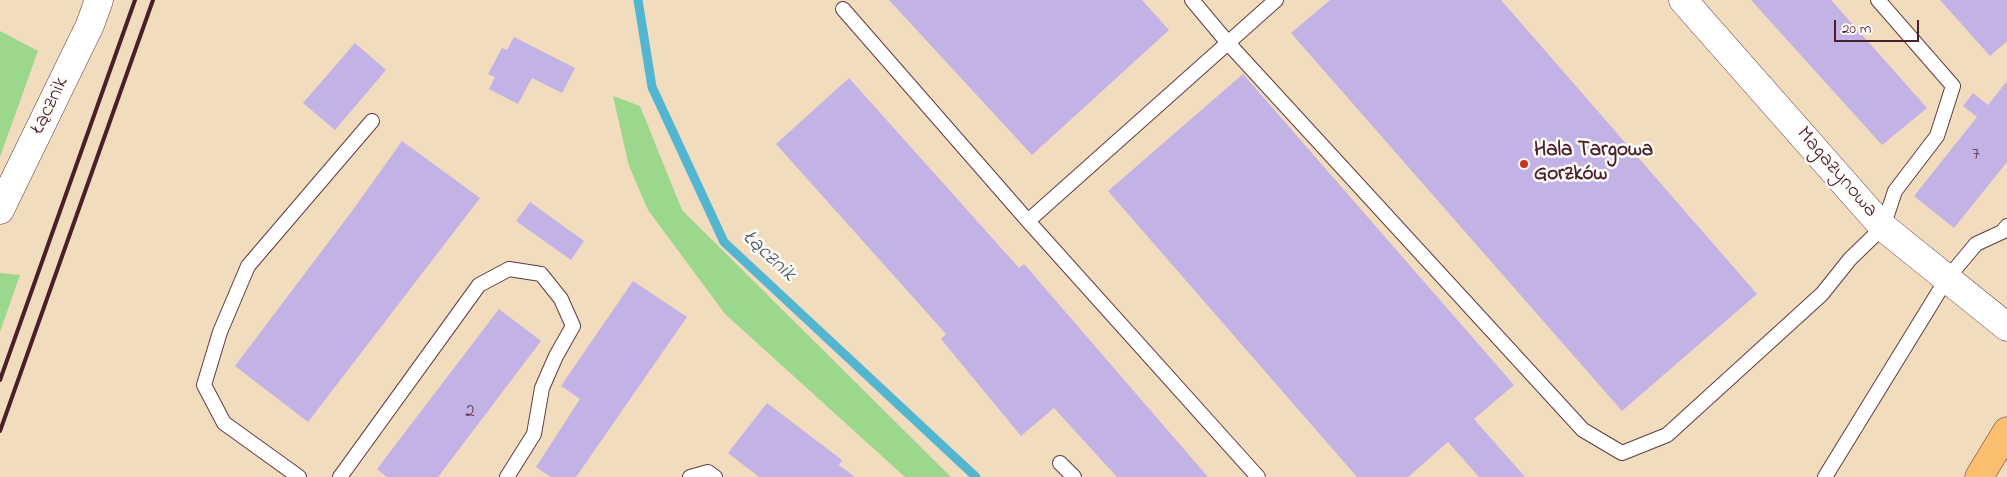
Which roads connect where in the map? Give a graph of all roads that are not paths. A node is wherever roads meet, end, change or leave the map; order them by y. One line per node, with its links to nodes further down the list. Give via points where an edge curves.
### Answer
1 (99, 0): 9 (street, Łącznik, via 90,25)
2 (1192, 0): 7 (lane)
3 (1276, 0): 7 (lane)
4 (1683, 0): 12 (street, Magazynowa)
5 (1878, 0): 12 (lane, via 1953,86 1937,136 1894,191)
6 (843, 9): 10 (lane)
7 (1228, 43): 10 (lane); 12 (lane, via 1583,430 1622,453 1667,435 1822,294 1850,259)
8 (372, 121): 17 (lane, via 248,266 220,332 204,386 224,423)
9 (0, 210)
10 (1028, 220): 23 (lane)
11 (2007, 226): 13 (lane, via 2002,232 1976,244)
12 (1883, 227): 13 (street, Magazynowa)
13 (1946, 280): 14 (street, Magazynowa); 24 (lane)
14 (2007, 327)
15 (2007, 431): 25 (main road)
16 (1060, 463): 22 (lane)
17 (299, 477)
18 (340, 477): 19 (lane, via 479,285 509,268 542,274 561,299 573,326 542,388 534,434)
19 (507, 477)
20 (690, 477): 21 (lane, via 708,472)
21 (715, 477)
22 (1074, 477)
23 (1258, 477)
24 (1825, 477)
25 (1979, 477)

